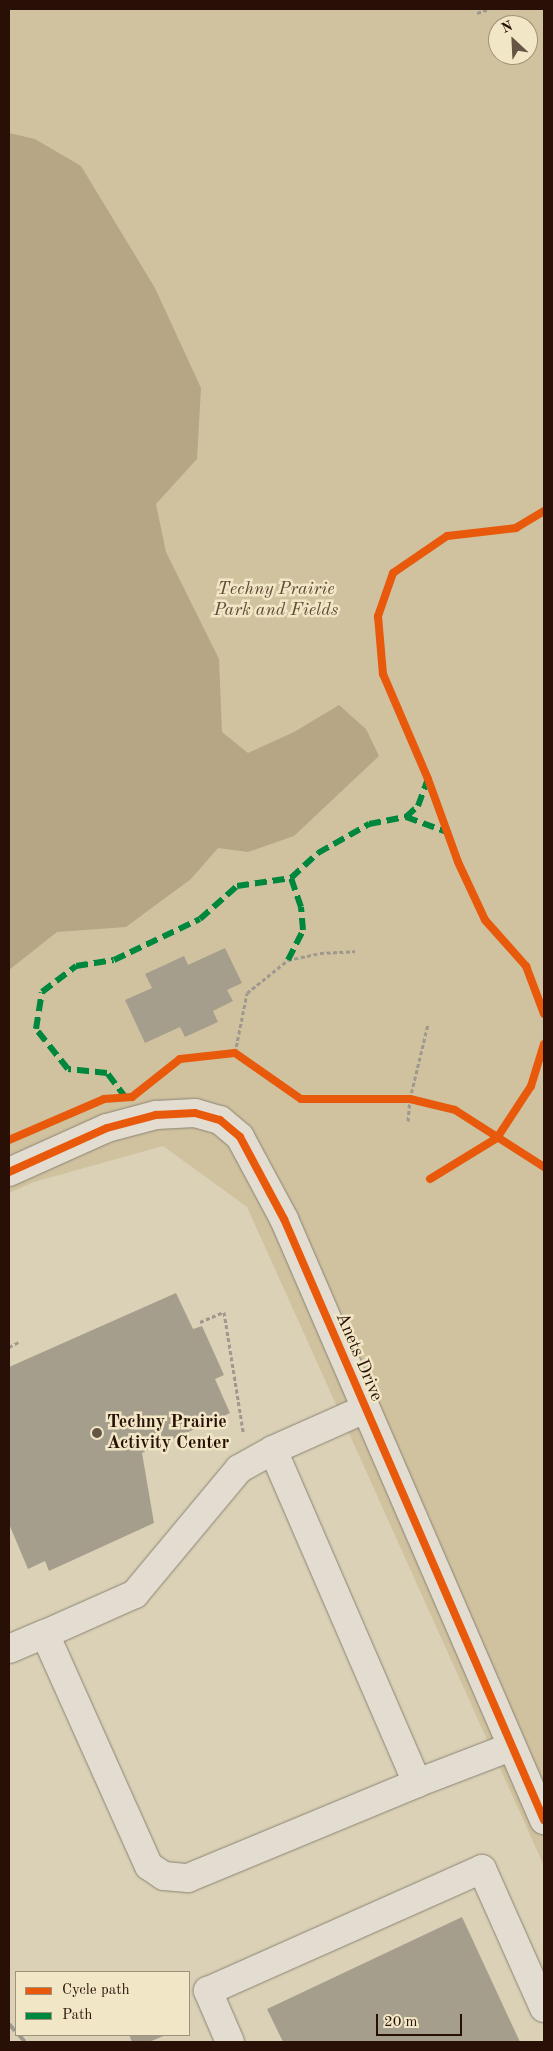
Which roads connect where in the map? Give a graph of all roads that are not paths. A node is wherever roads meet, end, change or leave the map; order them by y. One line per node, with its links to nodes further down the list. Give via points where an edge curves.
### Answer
1 (9, 1172): 2 (street, Anets Drive, via 107,1128 156,1114 195,1113 220,1120 240,1136 254,1157)
2 (365, 1409): 3 (street); 6 (street, Anets Drive)
3 (272, 1450): 4 (street, via 239,1469 135,1594); 7 (street)
4 (45, 1634): 5 (street); 7 (street, via 149,1866 164,1876 188,1878)
5 (9, 1649)
6 (511, 1747): 7 (street); 8 (street, Anets Drive)
7 (417, 1783)
8 (544, 1820)
9 (544, 2008): 10 (street, via 482,1869 208,1991)
10 (230, 2042)

